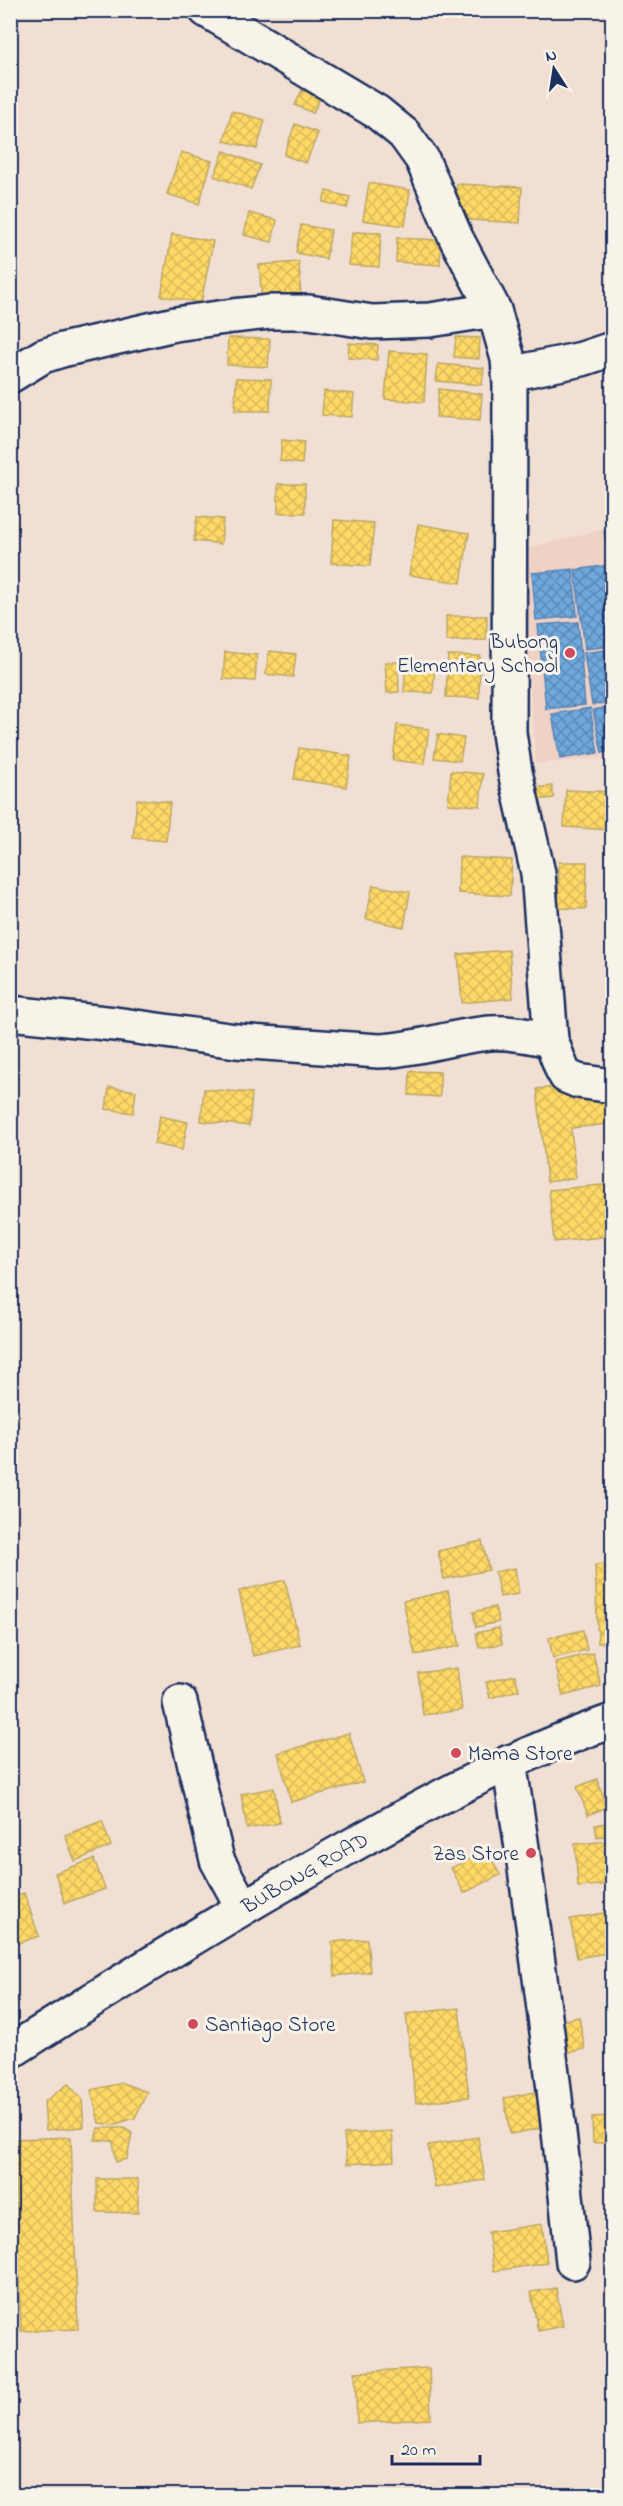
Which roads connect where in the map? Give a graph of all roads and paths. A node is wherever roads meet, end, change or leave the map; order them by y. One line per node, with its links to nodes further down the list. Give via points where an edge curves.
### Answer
1 (206, 10): 2 (street, via 377,112 404,134 422,159 456,238)
2 (494, 310): 4 (street); 5 (street, via 430,320 372,322 309,312 233,316 175,324 62,350 43,356)
3 (612, 350): 4 (street)
4 (509, 374): 7 (street, via 509,733 538,873)
5 (10, 376)
6 (10, 1012): 7 (street, via 236,1041 379,1051 488,1033)
7 (550, 1040): 8 (street, via 567,1076)
8 (612, 1086)
9 (180, 1702): 12 (street, via 217,1860)
10 (612, 1721): 11 (street, BUBONG ROAD)
11 (509, 1762): 12 (street, BUBONG ROAD, via 432,1800); 14 (street, via 554,2081)
12 (242, 1906): 13 (street, BUBONG ROAD)
13 (10, 2052)
14 (573, 2262)

